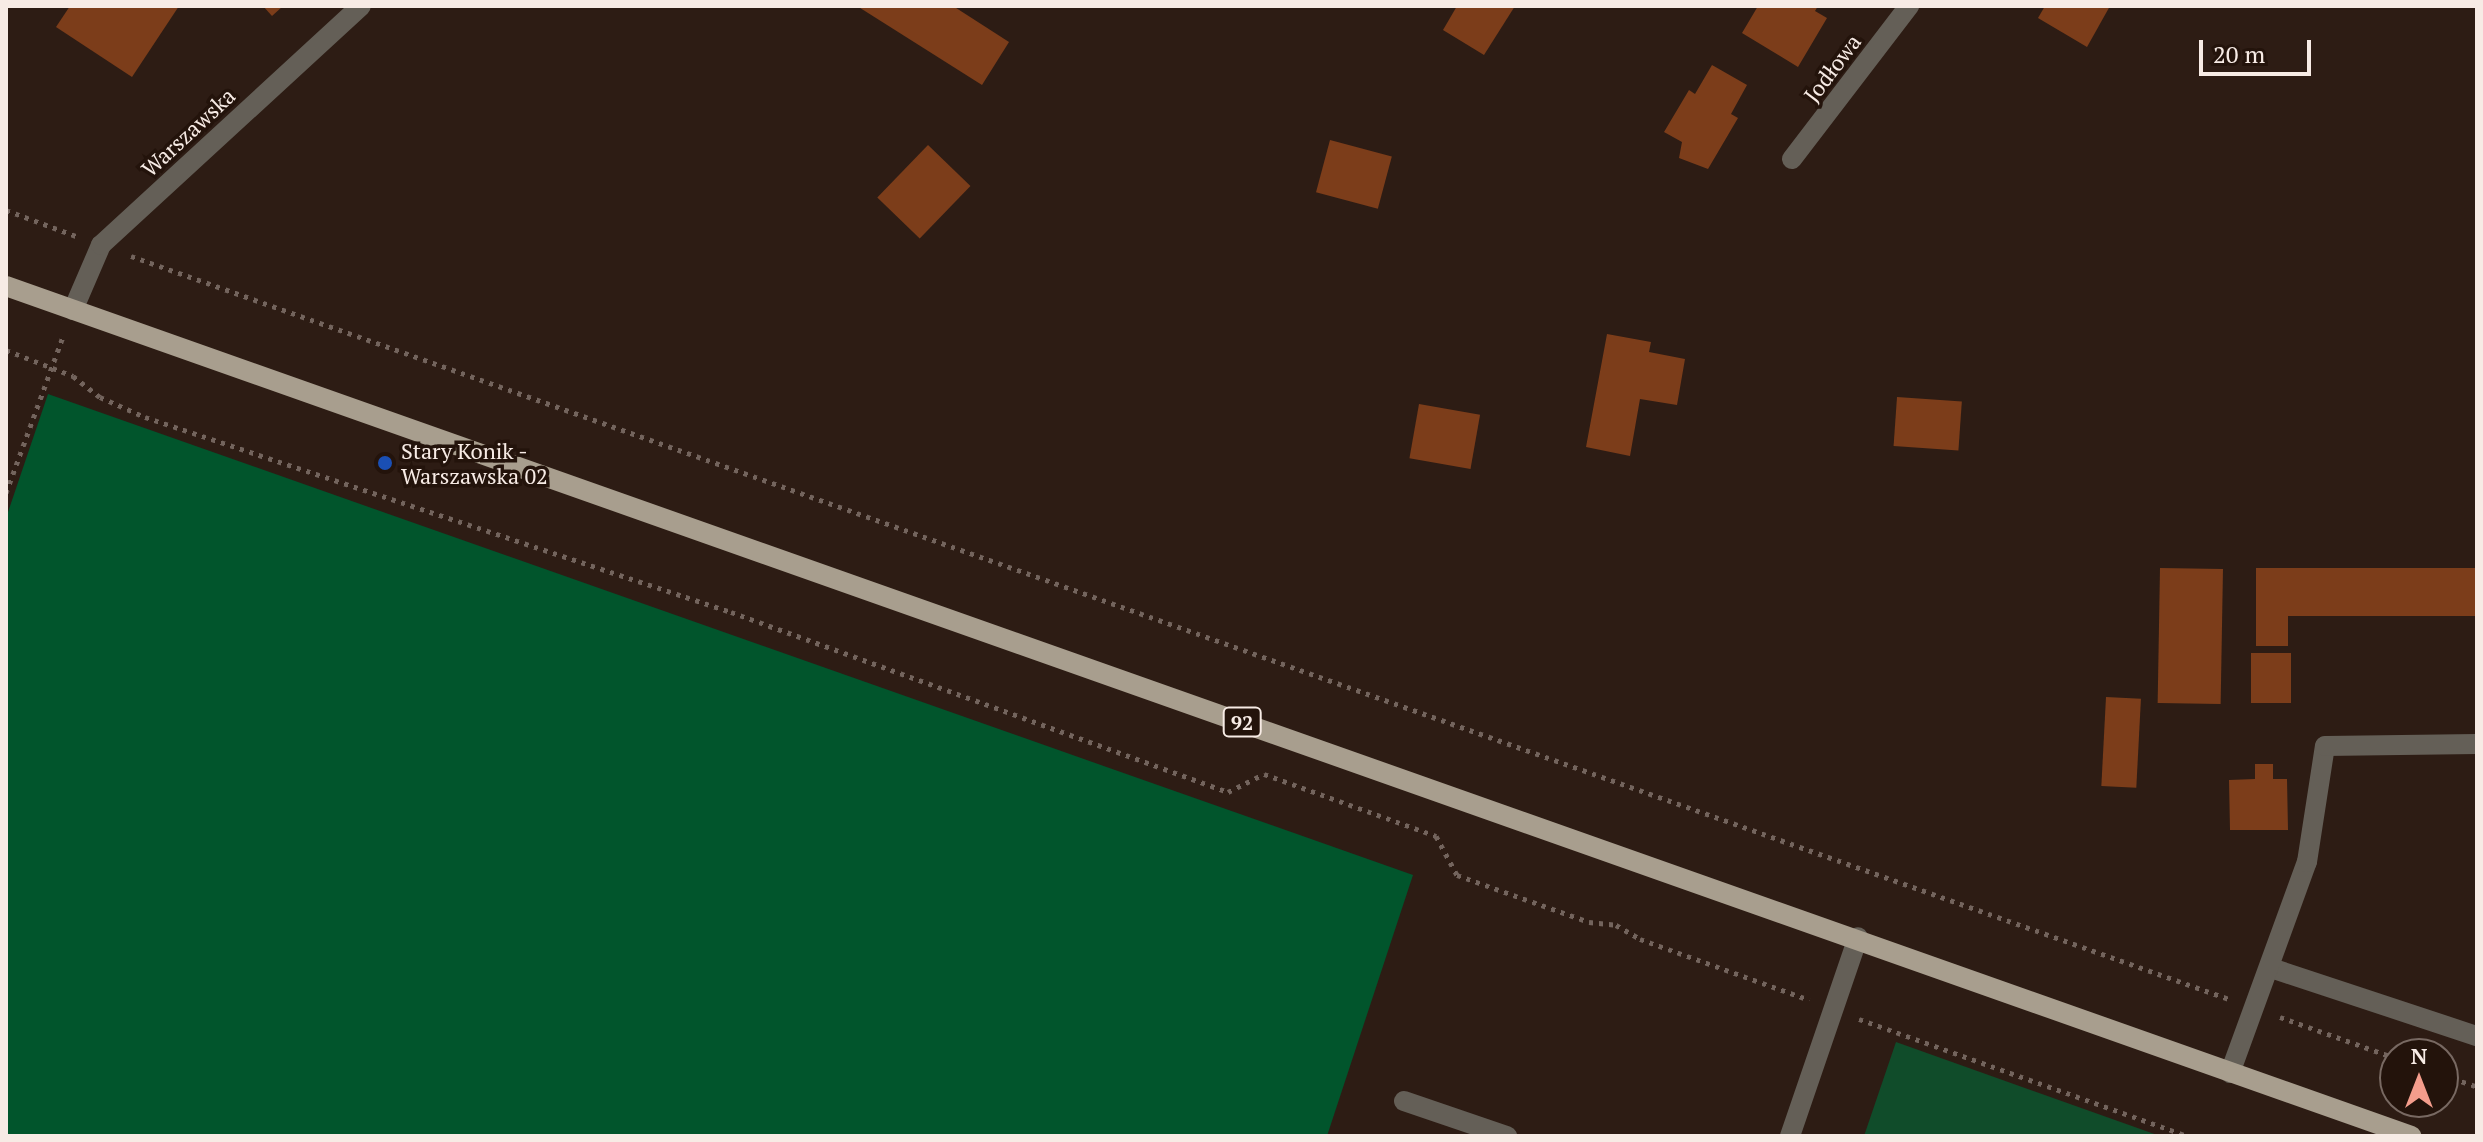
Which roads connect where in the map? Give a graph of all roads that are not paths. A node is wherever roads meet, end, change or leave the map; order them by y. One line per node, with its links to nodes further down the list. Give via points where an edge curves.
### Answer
1 (361, 6): 5 (street, Warszawska, via 101,245)
2 (1909, 6): 3 (street, Jodłowa)
3 (1792, 159)
4 (6, 286): 5 (main road, 92)
5 (73, 310): 7 (main road, 92)
6 (2477, 744): 8 (street, via 2325,746 2307,862)
7 (1858, 937): 10 (main road, 92); 13 (street)
8 (2271, 968): 9 (street); 10 (street)
9 (2477, 1036)
10 (2230, 1073): 14 (main road, 92)
11 (1404, 1101): 12 (street)
12 (1507, 1136)
13 (1790, 1136)
14 (2411, 1136)

